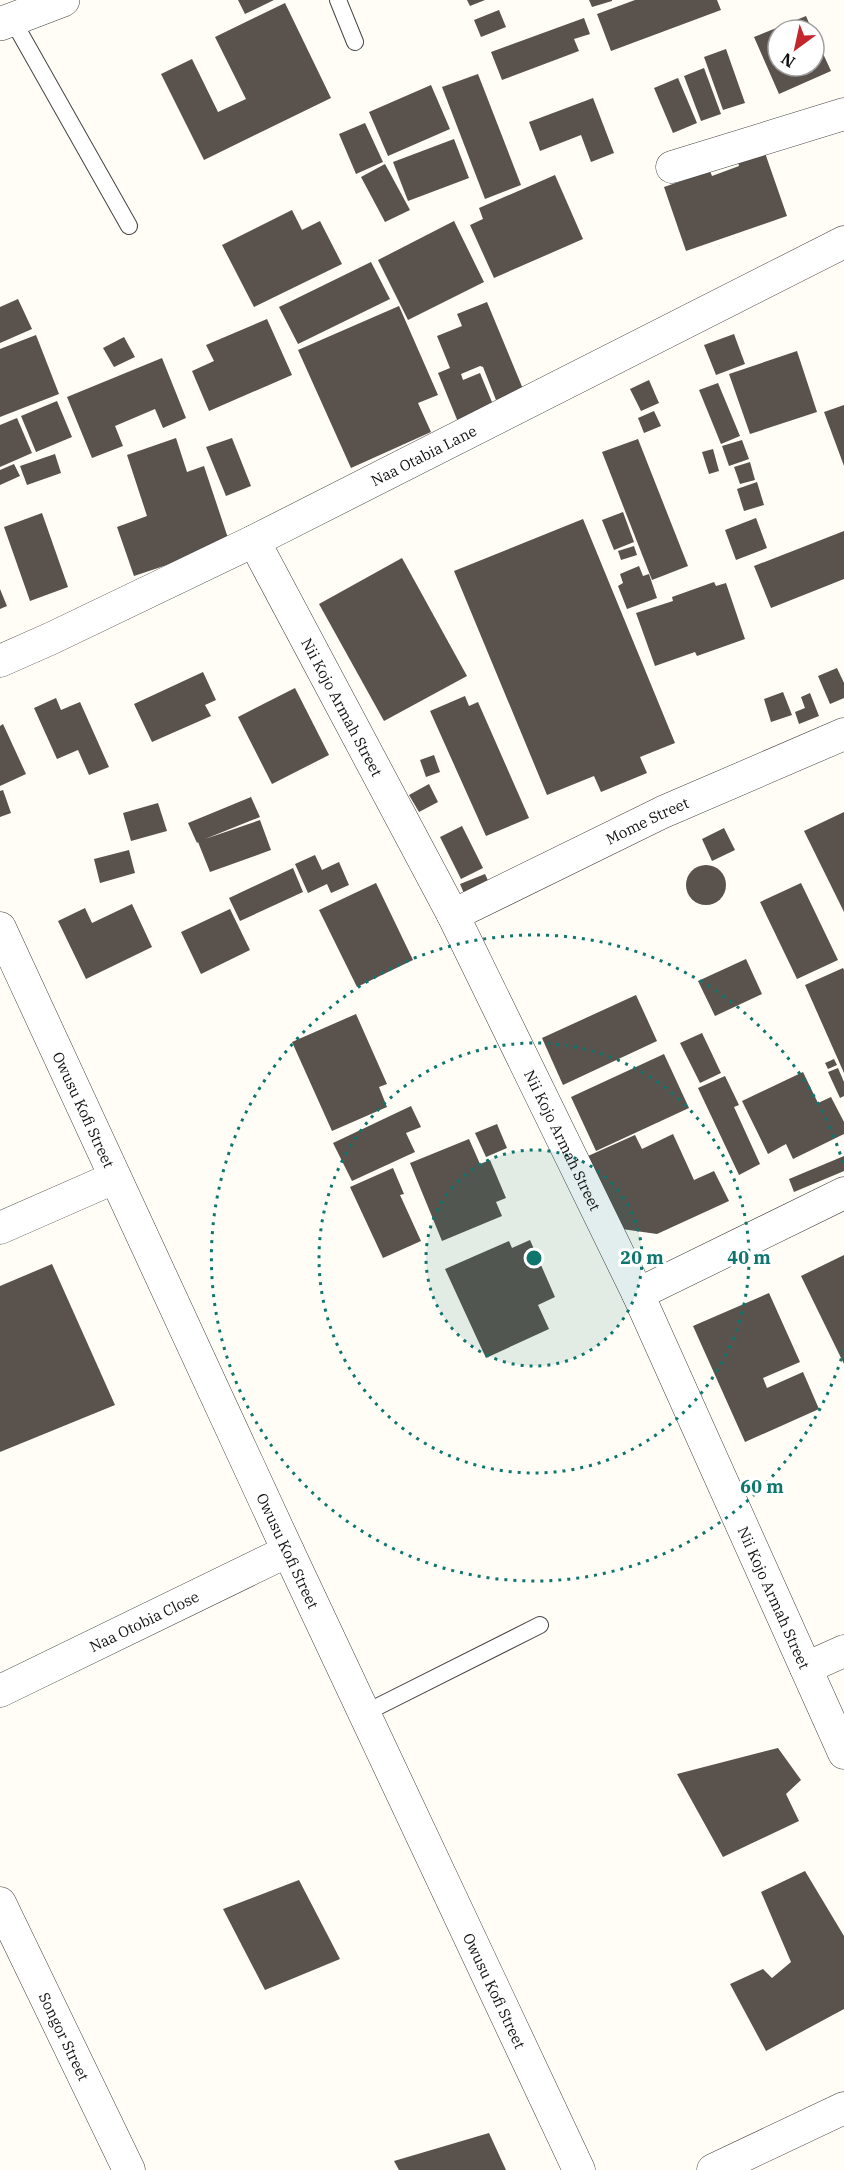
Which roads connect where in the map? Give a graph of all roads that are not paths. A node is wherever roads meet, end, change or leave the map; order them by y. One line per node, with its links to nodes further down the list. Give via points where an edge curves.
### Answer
1 (63, 0): 3 (street)
2 (338, 0): 4 (lane)
3 (6, 22): 7 (lane)
4 (355, 42)
5 (844, 114): 6 (street)
6 (672, 167)
7 (129, 226)
8 (844, 242): 9 (street, Naa Otabia Lane)
9 (254, 541): 10 (street, Naa Otabia Lane); 12 (street, Nii Kojo Armah Street)
10 (0, 661)
11 (844, 734): 12 (street, Mome Street, via 663,812)
12 (453, 915): 17 (street, Nii Kojo Armah Street)
13 (0, 928): 14 (street, Owusu Kofi Street)
14 (114, 1178): 16 (street); 18 (street, Owusu Kofi Street)
15 (844, 1193): 17 (street)
16 (0, 1228)
17 (638, 1294): 21 (street, Nii Kojo Armah Street)
18 (288, 1551): 22 (street, Naa Otobia Close); 23 (street, Owusu Kofi Street)
19 (540, 1625): 23 (lane)
20 (844, 1651): 21 (street)
21 (806, 1668): 24 (street, Nii Kojo Armah Street)
22 (0, 1691)
23 (365, 1713): 28 (street, Owusu Kofi Street)
24 (844, 1753)
25 (0, 1903): 27 (street, Songor Street)
26 (844, 2109): 29 (street)
27 (129, 2170)
28 (579, 2170)
29 (713, 2170)

